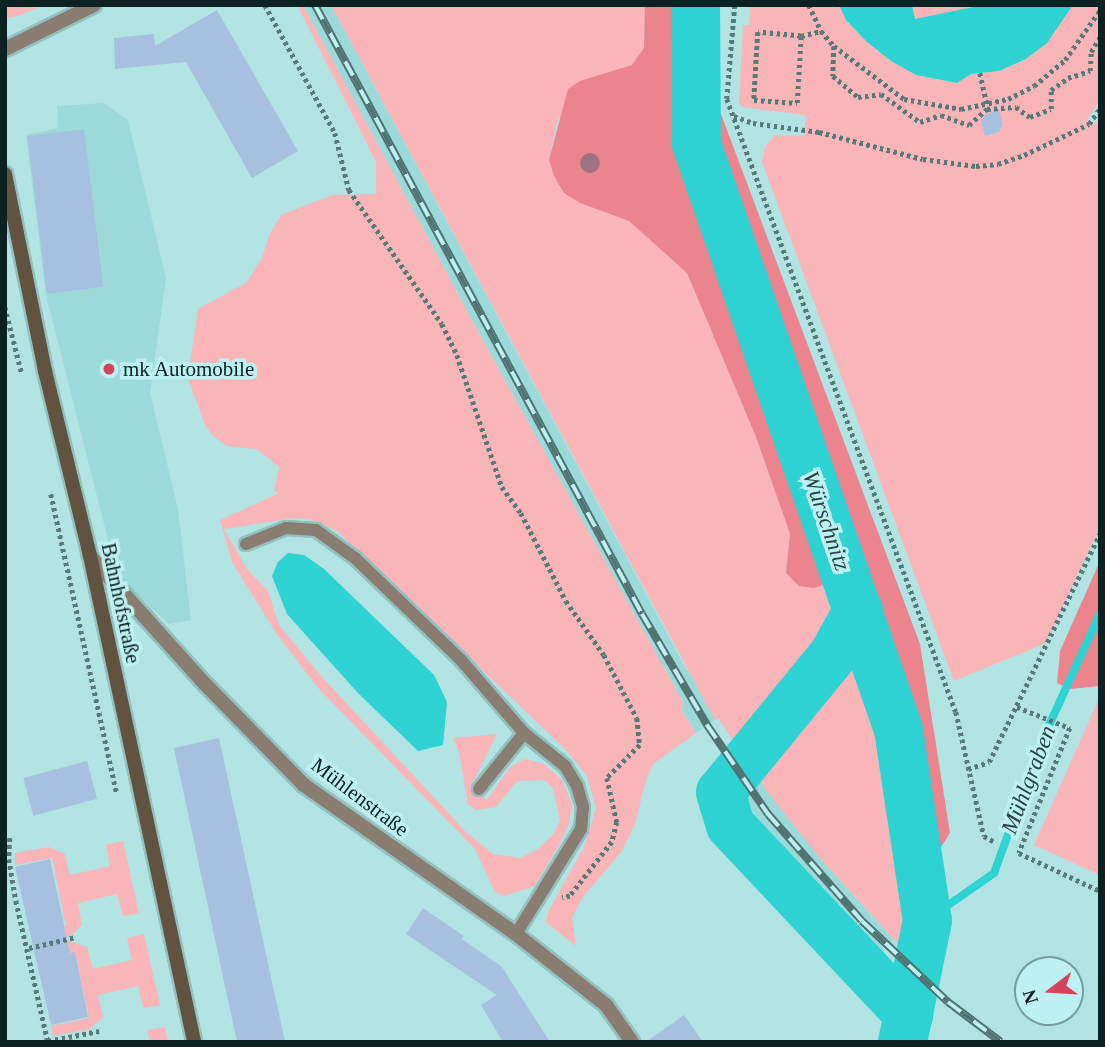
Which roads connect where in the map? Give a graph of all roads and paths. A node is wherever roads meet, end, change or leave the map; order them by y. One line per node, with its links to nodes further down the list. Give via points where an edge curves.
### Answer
1 (94, 5): 10 (street)
2 (265, 5): 30 (path, via 335,133 349,190 442,324 502,487 521,513 566,601 604,655 637,719 640,745 607,778 617,822 612,842 570,896)
3 (735, 5): 14 (path, via 727,99)
4 (808, 5): 6 (path)
5 (1100, 10): 13 (path, via 1065,61 1034,86)
6 (821, 31): 7 (path); 9 (path)
7 (801, 36): 7 (path, via 797,103 754,100 758,32)
8 (1100, 37): 13 (path, via 1091,52 1090,71 1051,90 1051,109 1030,117 1016,107)
9 (834, 46): 13 (path, via 904,99); 13 (path, via 833,76 859,97 881,94 920,122 940,115 969,125)
10 (5, 49)
11 (980, 73): 13 (path)
12 (1100, 108): 14 (path, via 1089,124 1024,155 975,166 923,159)
13 (987, 109)
14 (733, 116): 24 (path, via 956,712)
15 (5, 174): 21 (main road, Bahnhofstraße, via 45,371)
16 (5, 306): 17 (path)
17 (25, 384)
18 (50, 488): 26 (path)
19 (1100, 533): 22 (path)
20 (246, 544): 23 (lane, via 286,528 316,530 355,558 451,650)
21 (90, 556): 31 (street, Mühlenstraße, via 304,785); 36 (main road, Bahnhofstraße)
22 (1017, 707): 24 (path, via 989,762); 29 (path, via 1070,728 1019,853)
23 (524, 733): 25 (lane); 30 (lane, via 565,766 583,807 581,829)
24 (968, 769): 28 (path, via 984,836)
25 (479, 789)
26 (119, 801)
27 (10, 838): 33 (path, via 9,859)
28 (995, 842)
29 (1100, 891)
30 (534, 905): 31 (lane)
31 (516, 934): 37 (street, Mühlenstraße, via 606,1004)
32 (76, 937): 33 (path)
33 (29, 948): 35 (path)
34 (99, 1031): 35 (path)
35 (48, 1041)
36 (194, 1042)
37 (632, 1042)

